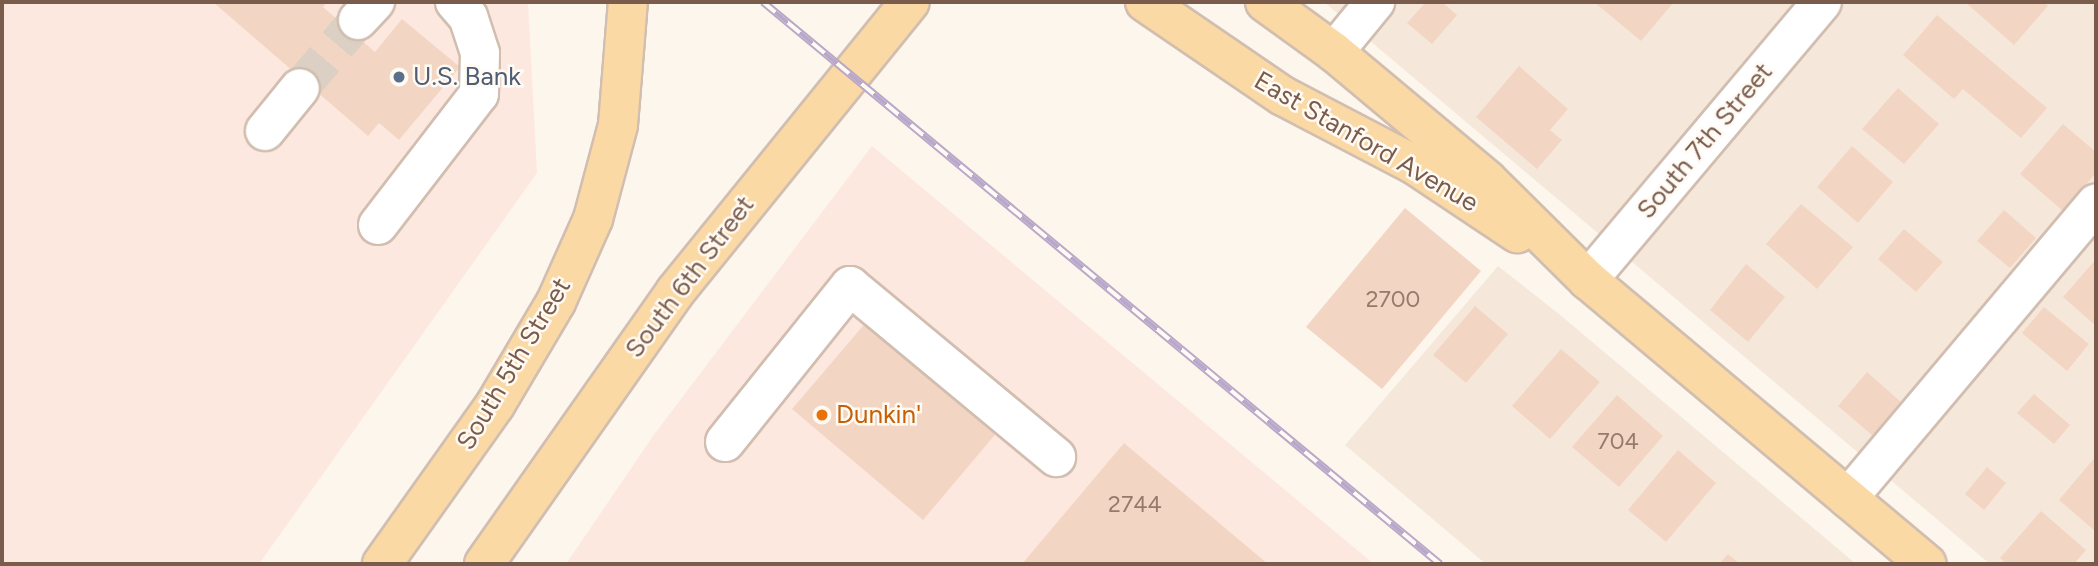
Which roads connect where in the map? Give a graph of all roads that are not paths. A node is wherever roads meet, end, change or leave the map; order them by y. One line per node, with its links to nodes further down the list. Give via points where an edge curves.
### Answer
1 (455, 2): 12 (street, via 468,17 480,53 479,94)
2 (628, 2): 17 (main road, South 5th Street, via 618,125 593,219 556,302 495,405)
3 (910, 2): 18 (main road, South 6th Street, via 675,292)
4 (1144, 2): 13 (main road, East Stanford Avenue, via 1252,77 1415,165)
5 (1265, 2): 8 (main road, East Stanford Avenue)
6 (1375, 2): 8 (street)
7 (1822, 2): 13 (street, South 7th Street)
8 (1334, 52): 13 (main road, East Stanford Avenue, via 1487,180)
9 (300, 88): 10 (street)
10 (265, 131)
11 (2096, 204): 16 (street)
12 (378, 225)
13 (1588, 280): 16 (main road, East Stanford Avenue)
14 (725, 442): 15 (street, via 850,286)
15 (1056, 457)
16 (1848, 498): 19 (main road, East Stanford Avenue)
17 (389, 556)
18 (484, 564)
19 (1927, 564)

